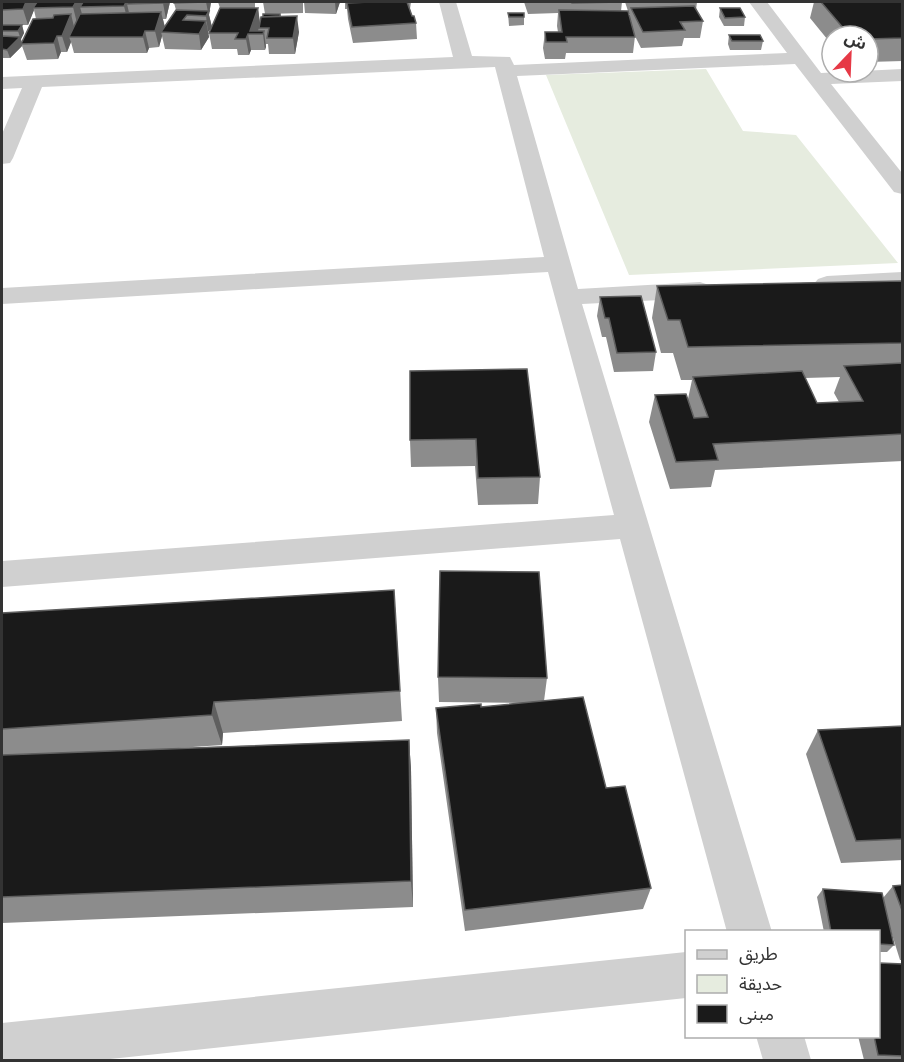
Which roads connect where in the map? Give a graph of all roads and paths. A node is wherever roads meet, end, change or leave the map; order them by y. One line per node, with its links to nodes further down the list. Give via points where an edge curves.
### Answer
1 (447, 2): 4 (street)
2 (758, 2): 3 (street)
3 (800, 58): 5 (street); 7 (street)
4 (464, 62): 5 (street, via 503,61); 8 (street)
5 (506, 71): 12 (street)
6 (903, 75): 7 (street)
7 (816, 79): 11 (street)
8 (35, 81): 9 (street); 10 (street)
9 (2, 83)
10 (2, 158)
11 (903, 187)
12 (558, 264): 16 (street); 17 (street)
13 (903, 280): 14 (street)
14 (807, 285)
15 (723, 289): 17 (street)
16 (2, 296)
17 (567, 297): 18 (street)
18 (634, 526): 19 (street); 20 (street)
19 (2, 574)
20 (749, 930)
21 (685, 975): 23 (street)
22 (781, 1038): 24 (street)
23 (2, 1047)
24 (787, 1060)

